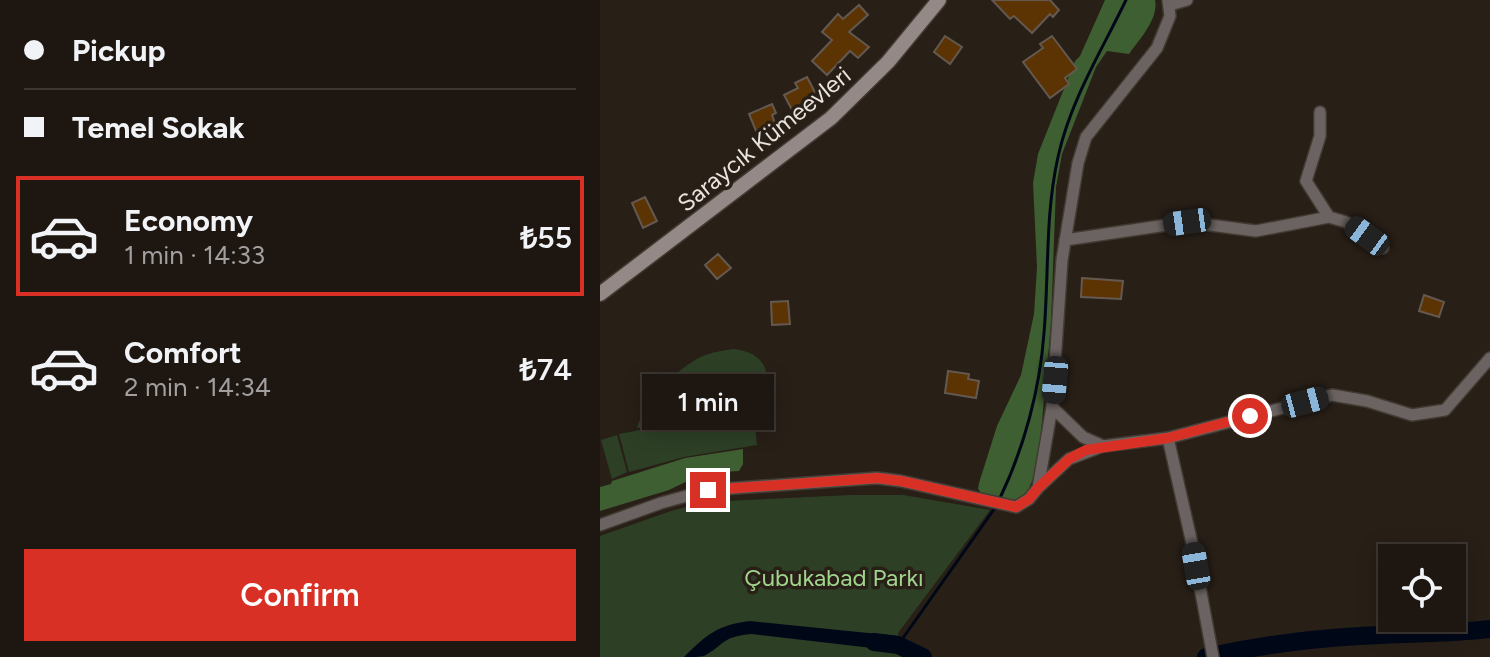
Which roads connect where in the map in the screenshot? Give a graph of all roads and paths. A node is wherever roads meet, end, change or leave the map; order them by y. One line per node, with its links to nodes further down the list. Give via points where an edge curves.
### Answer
1 (939, 0): 8 (main road, Saraycık Kümeevleri, via 888,62 831,118)
2 (1187, 0): 3 (street)
3 (1169, 3): 6 (street, via 1167,29 1157,48 1086,137)
4 (1320, 112): 5 (street, via 1318,145 1306,181)
5 (1329, 217): 6 (street, via 1256,231 1187,222); 7 (street, via 1346,222)
6 (1065, 240): 10 (street)
7 (1383, 248)
8 (600, 294)
9 (1490, 358): 11 (street, via 1445,410 1412,415 1332,395)
10 (1052, 407): 12 (street, via 1083,437); 13 (street)
11 (1168, 438): 12 (street); 15 (street)
12 (1103, 446): 13 (street, via 1069,459)
13 (1038, 488): 14 (street, via 1016,507 901,481 861,478 708,490)
14 (600, 525)
15 (1213, 657)

